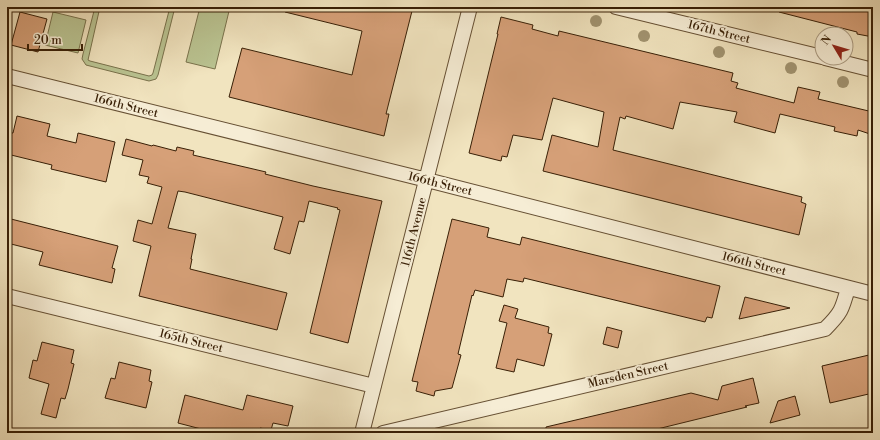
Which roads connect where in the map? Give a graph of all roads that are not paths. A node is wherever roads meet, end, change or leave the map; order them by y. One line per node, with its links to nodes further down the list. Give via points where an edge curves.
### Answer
1 (470, 7): 7 (street, 116th Avenue)
2 (616, 7): 3 (street, 167th Street)
3 (814, 56)
4 (854, 65): 5 (street, 167th Street)
5 (873, 70)
6 (7, 76): 7 (street, 166th Street)
7 (427, 180): 8 (street, 166th Street); 11 (street, 116th Avenue)
8 (848, 288): 9 (street, 166th Street); 13 (street, Marsden Street, via 839,316 825,329)
9 (873, 294)
10 (7, 296): 11 (street, 165th Street)
11 (374, 386): 12 (street, 116th Avenue)
12 (362, 433)
13 (383, 433)

